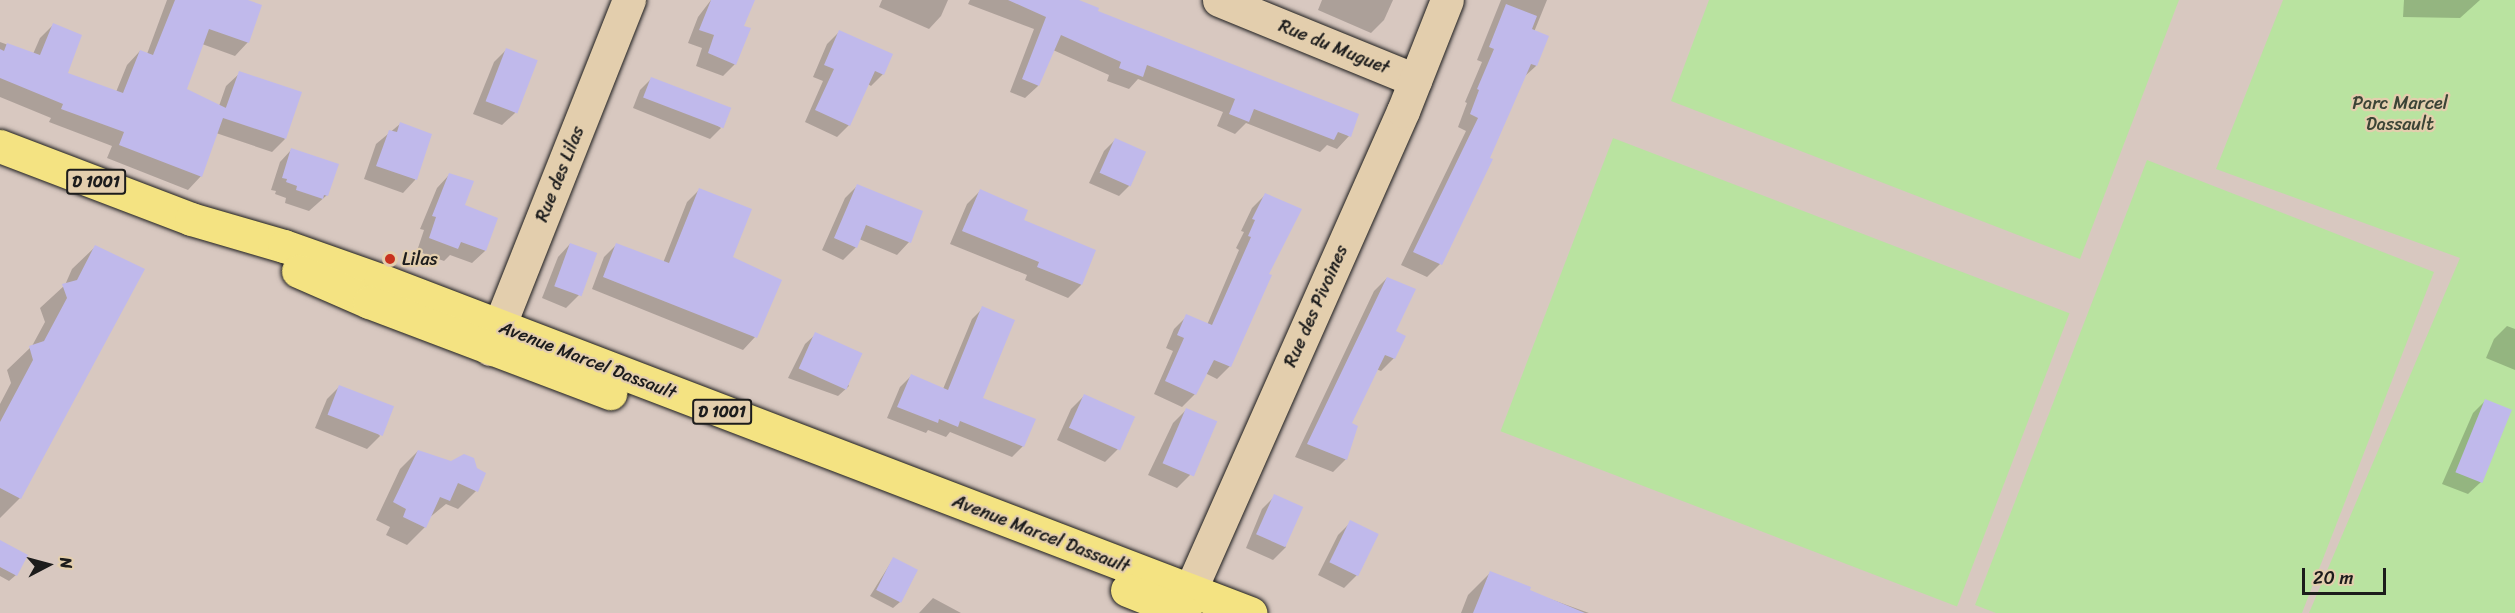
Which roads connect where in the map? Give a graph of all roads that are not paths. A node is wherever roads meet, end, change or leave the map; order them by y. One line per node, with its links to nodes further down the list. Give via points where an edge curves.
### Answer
1 (629, 0): 6 (street, Rue des Lilas)
2 (1219, 0): 4 (street, Rue du Muguet)
3 (1447, 0): 4 (street, Rue des Pivoines)
4 (1415, 80): 7 (street, Rue des Pivoines)
5 (0, 146): 6 (main road, Avenue Marcel Dassault / D 1001, via 191,219 303,252)
6 (495, 337): 7 (main road, Avenue Marcel Dassault / D 1001)
7 (1185, 605): 8 (main road, Avenue Marcel Dassault / D 1001)
8 (1250, 613)

